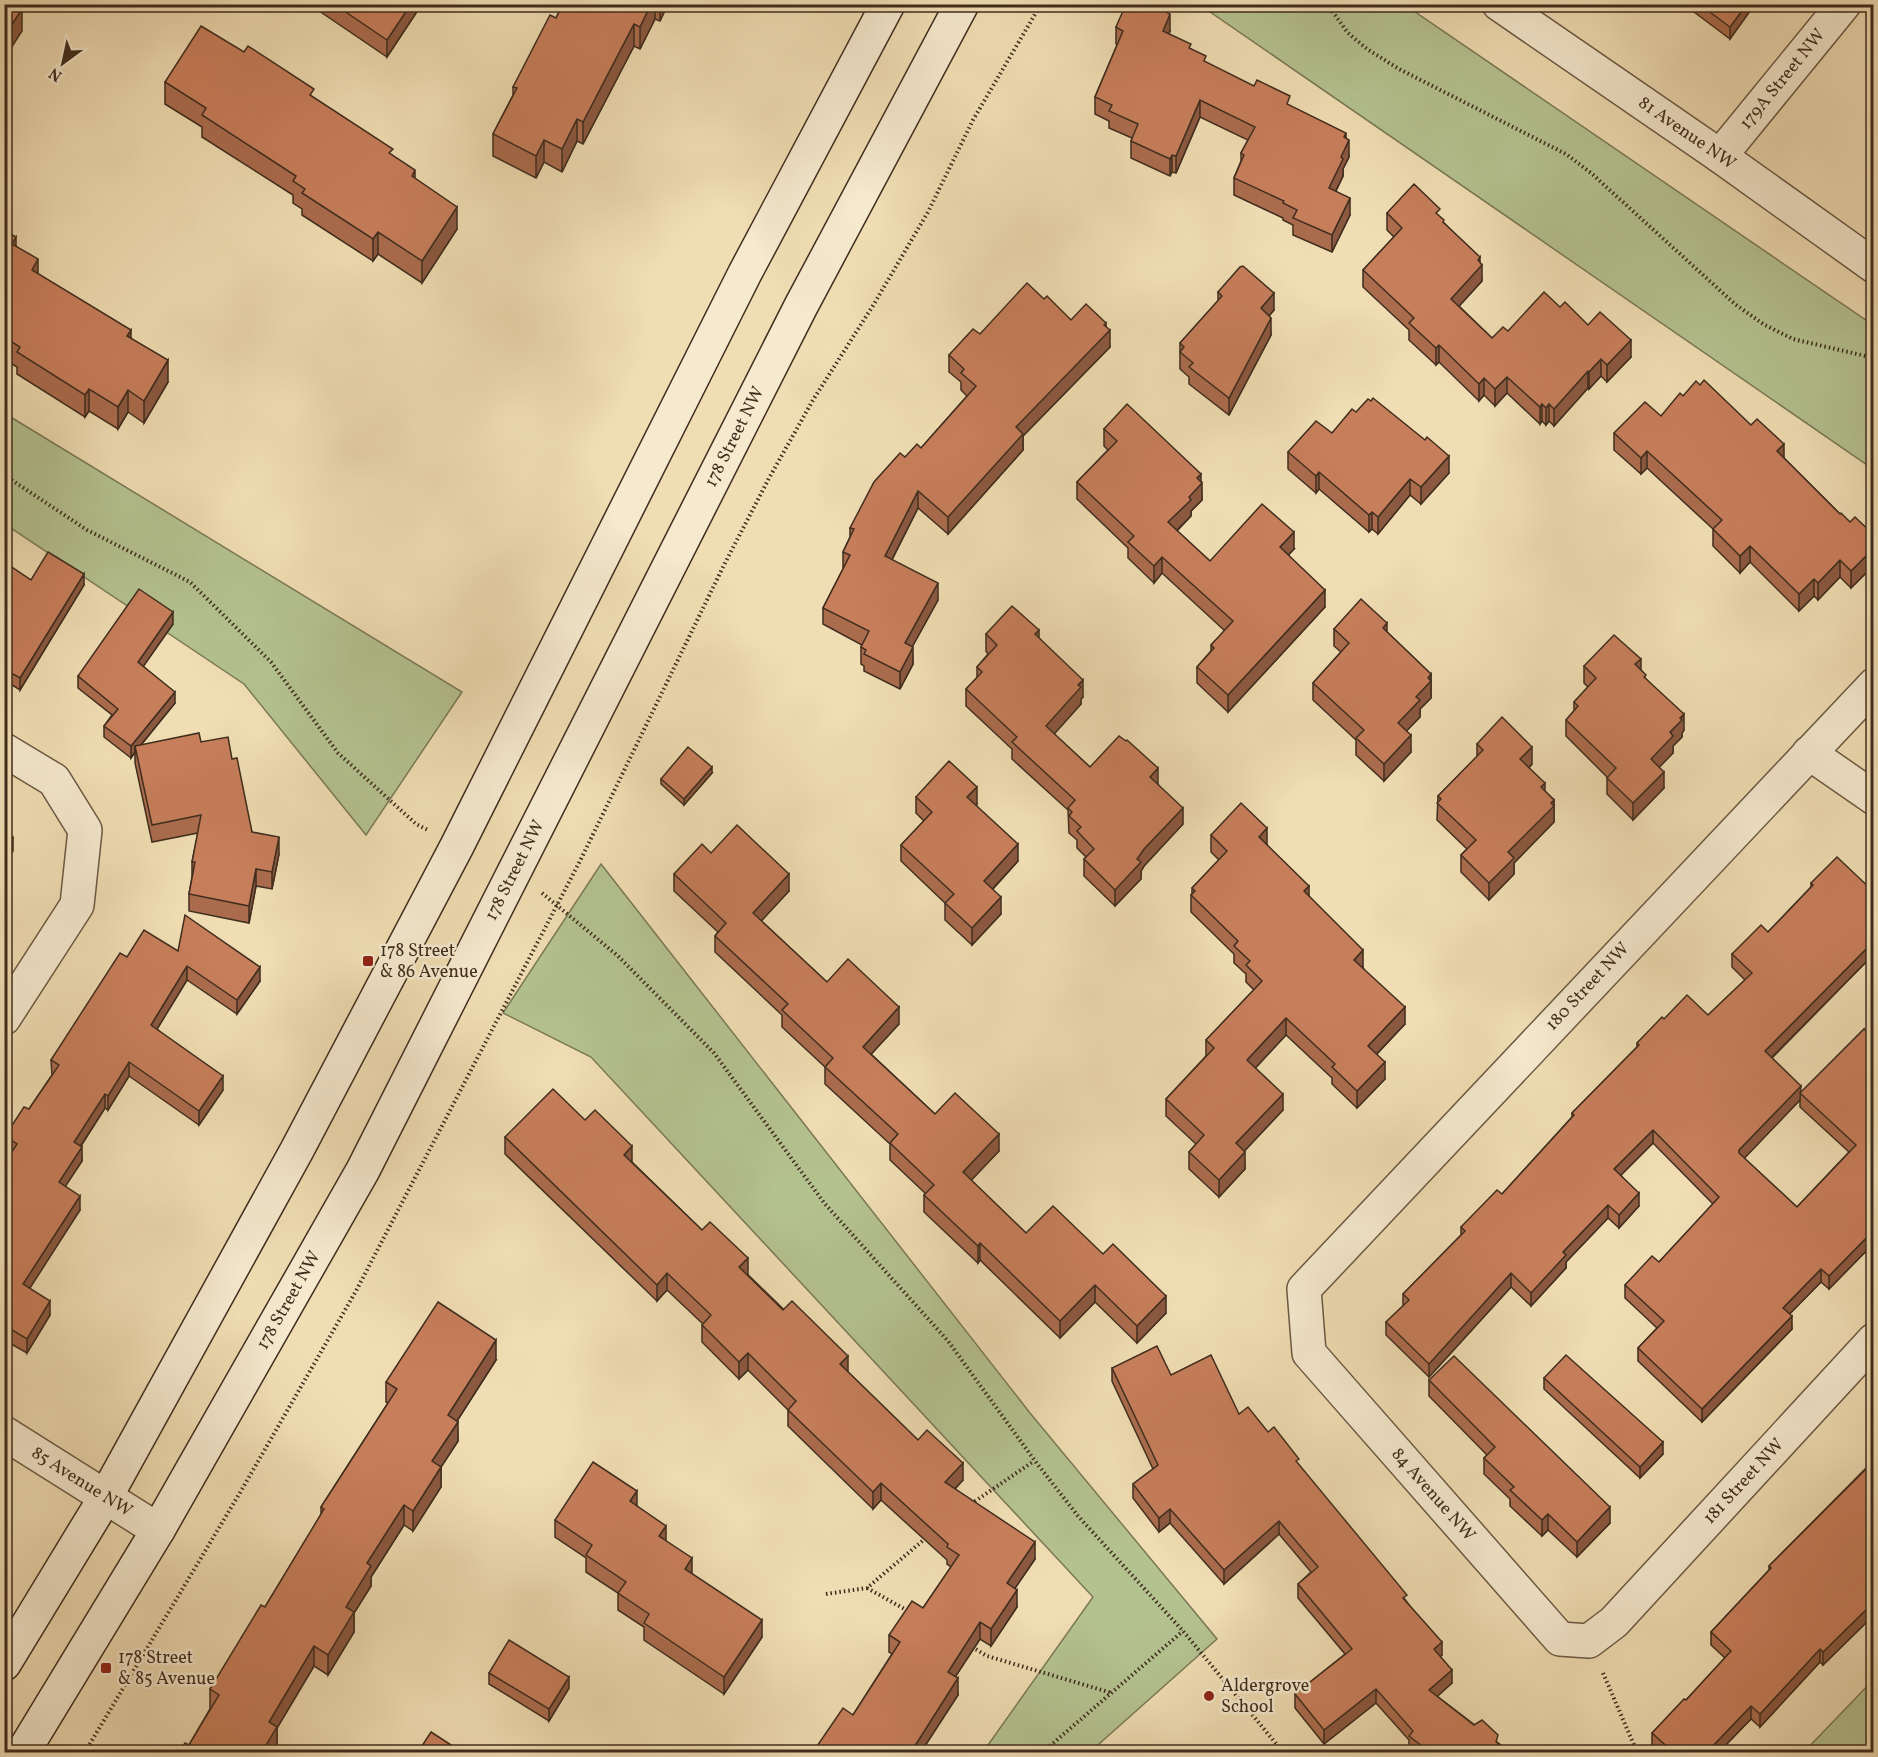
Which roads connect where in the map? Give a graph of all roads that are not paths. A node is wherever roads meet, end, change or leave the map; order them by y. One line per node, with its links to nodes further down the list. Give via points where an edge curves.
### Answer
1 (888, 4): 15 (main road, via 745,273 457,846 297,1150)
2 (963, 4): 16 (main road, 178 Street NW, via 801,306 363,1170)
3 (1499, 4): 5 (main road, 81 Avenue NW)
4 (1844, 4): 5 (main road, 179A Street NW)
5 (1720, 156): 6 (main road, 81 Avenue NW)
6 (1874, 266)
7 (1874, 685): 9 (main road, 180 Street NW)
8 (4, 750): 11 (main road, via 54,780 85,830 77,905)
9 (1809, 753): 10 (main road); 12 (main road, 180 Street NW)
10 (1874, 798)
11 (4, 1018)
12 (1304, 1290): 17 (main road, 84 Avenue NW, via 1309,1353 1560,1639)
13 (1874, 1340): 17 (main road, 181 Street NW)
14 (4, 1433): 15 (main road, 85 Avenue NW)
15 (105, 1498): 16 (main road, 85 Avenue NW); 18 (main road)
16 (158, 1530): 19 (main road, 178 Street NW)
17 (1601, 1632)
18 (4, 1664)
19 (23, 1752)

